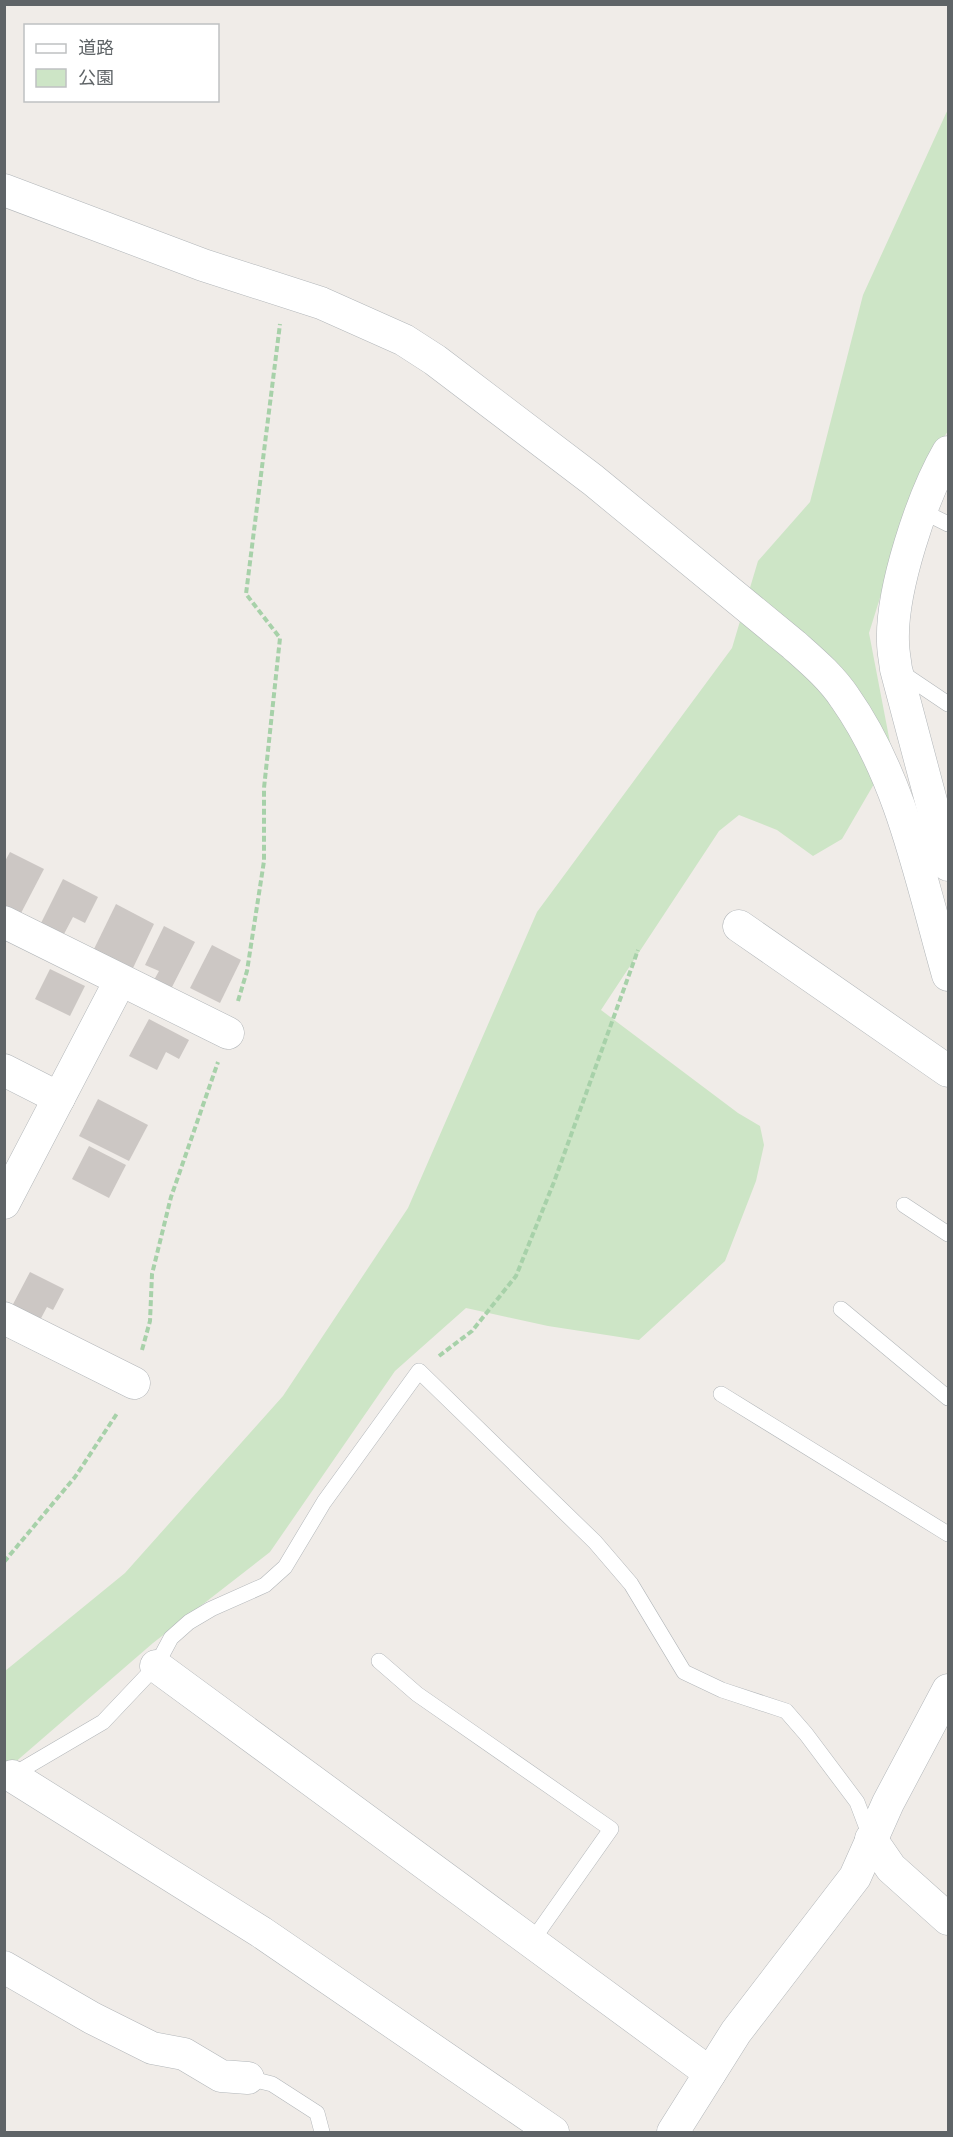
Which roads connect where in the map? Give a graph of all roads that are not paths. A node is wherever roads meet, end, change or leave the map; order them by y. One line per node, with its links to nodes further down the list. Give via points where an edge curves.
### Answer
1 (7, 196): 10 (street, via 321,303 404,340 593,480 822,670 844,696 864,728 901,809)
2 (948, 452): 3 (street, via 939,469)
3 (935, 518): 4 (street, via 905,564 896,605)
4 (896, 669): 5 (lane); 6 (street)
5 (948, 704)
6 (943, 816): 7 (street)
7 (948, 865)
8 (4, 922): 11 (street)
9 (739, 926): 14 (street)
10 (948, 975)
11 (120, 981): 12 (street); 15 (street)
12 (228, 1033)
13 (4, 1070): 15 (street)
14 (948, 1071)
15 (59, 1098): 16 (street)
16 (4, 1203)
17 (904, 1205): 18 (lane)
18 (948, 1234)
19 (841, 1309): 23 (lane)
20 (4, 1318): 21 (street)
21 (134, 1383)
22 (721, 1394): 24 (lane)
23 (948, 1398)
24 (948, 1534)
25 (379, 1661): 31 (lane, via 417,1694 611,1830)
26 (156, 1666): 28 (lane, via 104,1722); 29 (lane, via 171,1638 189,1622 266,1586 285,1567 324,1502 419,1371 595,1542 631,1584 684,1672 722,1690 786,1711 857,1802); 31 (street)
27 (948, 1690): 29 (street)
28 (8, 1779): 36 (street, via 261,1932)
29 (871, 1839): 30 (street, via 891,1868); 33 (street, via 855,1877 736,2032)
30 (948, 1919)
31 (532, 1941): 33 (street)
32 (4, 1968): 34 (street, via 152,2049 184,2054 222,2076)
33 (710, 2073): 37 (street)
34 (249, 2078): 35 (lane, via 272,2084 317,2113)
35 (322, 2133)
36 (553, 2133)
37 (673, 2133)

